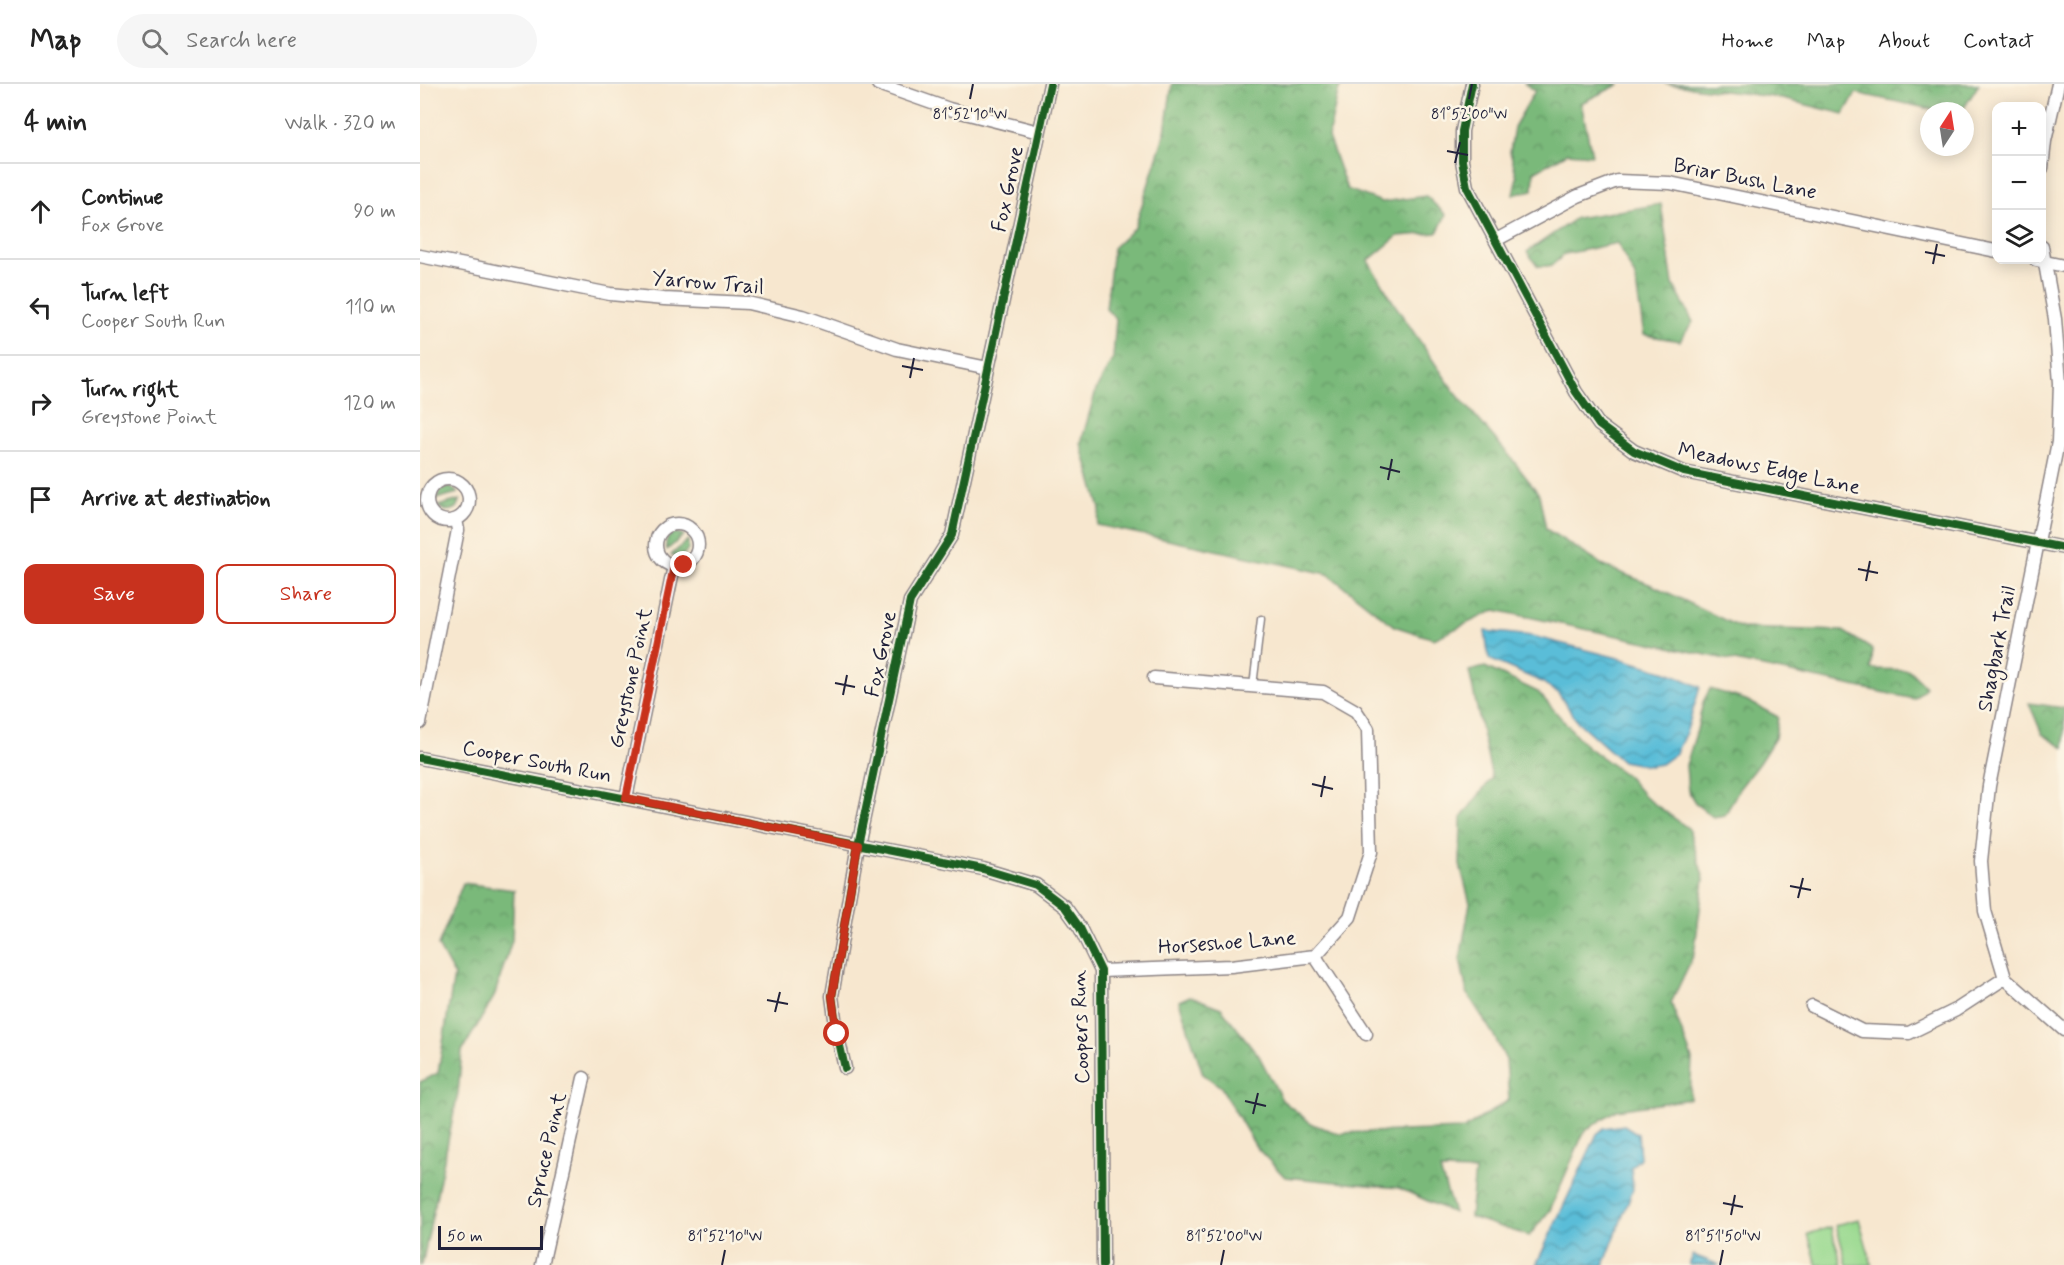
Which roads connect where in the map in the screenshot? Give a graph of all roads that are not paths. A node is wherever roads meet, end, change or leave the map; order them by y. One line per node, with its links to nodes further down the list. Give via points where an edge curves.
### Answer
1 (878, 84): 5 (street, via 949,109)
2 (1050, 84): 5 (street, Fox Grove)
3 (1472, 84): 7 (street, Meadows Edge Lane, via 1462,131 1462,161 1467,187)
4 (2058, 84): 6 (street)
5 (1039, 132): 13 (street, Fox Grove)
6 (2043, 156)
7 (1496, 240): 8 (street, Briar Bush Lane, via 1578,196 1617,181 1670,183); 15 (street, Meadows Edge Lane, via 1576,392 1599,424 1634,451 1684,472)
8 (1992, 250)
9 (420, 256): 13 (street, Yarrow Trail, via 609,294 748,303 803,316 897,349)
10 (2046, 262): 12 (street)
11 (2041, 264): 15 (street, Shagbark Trail, via 2055,319 2060,383 2058,442)
12 (2064, 266)
13 (988, 368): 24 (street, Fox Grove, via 952,535 910,601)
14 (456, 520): 21 (street, via 458,530)
15 (2038, 543): 16 (street, Meadows Edge Lane); 27 (street, Shagbark Trail, via 1989,786 1981,861 1985,911)
16 (2064, 548)
17 (674, 566): 23 (street, Greystone Point)
18 (1261, 619): 20 (lane)
19 (1154, 678): 20 (street, Horseshoe Lane)
20 (1253, 686): 25 (street, Horseshoe Lane, via 1323,692 1356,711 1368,729 1371,852 1350,917)
21 (420, 723)
22 (420, 758): 23 (street, Cooper South Run)
23 (626, 798): 24 (street, Cooper South Run)
24 (858, 845): 26 (street, Coopers Run, via 984,869 1036,885 1065,907); 31 (street, Fox Grove, via 832,996)
25 (1315, 956): 26 (street, Horseshoe Lane, via 1231,966); 30 (street)
26 (1101, 971): 34 (street, Coopers Run)
27 (2005, 978): 28 (street, via 1956,1010 1909,1033 1862,1031); 29 (street)
28 (1812, 1006)
29 (2064, 1030)
30 (1366, 1034)
31 (845, 1068)
32 (584, 1078): 33 (street, Spruce Point)
33 (542, 1265)
34 (1103, 1265)

